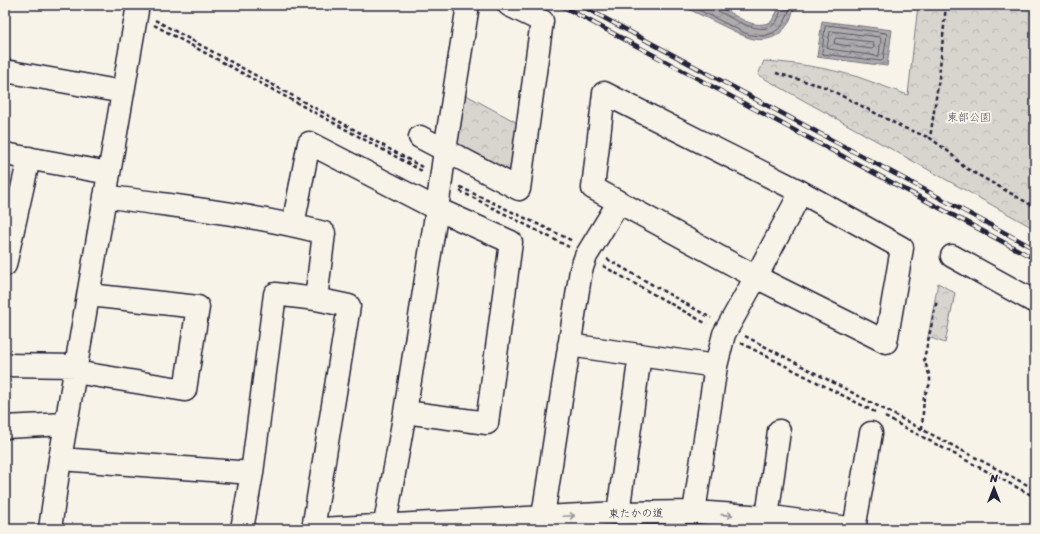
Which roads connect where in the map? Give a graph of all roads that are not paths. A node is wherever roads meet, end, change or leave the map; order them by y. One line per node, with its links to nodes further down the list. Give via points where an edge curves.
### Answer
1 (138, 5): 5 (street)
2 (468, 5): 7 (street)
3 (509, 5): 7 (street, via 542,21 519,189)
4 (5, 71): 5 (street)
5 (123, 92): 10 (street)
6 (420, 137): 7 (street)
7 (445, 150): 14 (street)
8 (5, 154): 9 (street)
9 (29, 158): 10 (street); 17 (street)
10 (109, 173): 12 (street)
11 (801, 192): 13 (street, via 604,92 593,188); 18 (street); 18 (street, via 902,248 886,342)
12 (105, 196): 15 (street); 19 (street)
13 (619, 202): 18 (street); 22 (street, via 580,270)
14 (437, 209): 15 (street, via 309,143); 27 (street); 27 (street, via 511,242 487,423)
15 (293, 225): 20 (street, via 324,233)
16 (952, 256): 21 (street)
17 (5, 265)
18 (756, 277): 25 (street, via 724,334)
19 (89, 295): 26 (street); 26 (street, via 198,307 186,390)
20 (316, 299): 33 (street, via 275,294); 42 (street, via 349,306)
21 (1035, 302)
22 (569, 345): 23 (street); 37 (street)
23 (640, 356): 25 (street); 35 (street)
24 (5, 365): 26 (street)
25 (716, 366): 34 (street)
26 (76, 369): 28 (street)
27 (405, 412): 39 (street)
28 (66, 424): 29 (street); 32 (street)
29 (5, 427)
30 (778, 431): 36 (street)
31 (871, 433): 44 (street)
32 (60, 459): 33 (street); 40 (street)
33 (252, 473): 41 (street)
34 (694, 512): 35 (street, 東たかの道); 36 (street, 東たかの道, one-way to 36)
35 (618, 513): 37 (street, 東たかの道, one-way to 35)
36 (775, 522): 44 (street, 東たかの道)
37 (542, 523): 38 (street, 東たかの道)
38 (459, 525): 39 (street, 東たかの道)
39 (384, 527): 43 (street, 東たかの道)
40 (50, 529)
41 (242, 529)
42 (314, 529)
43 (320, 529)
44 (855, 529)

